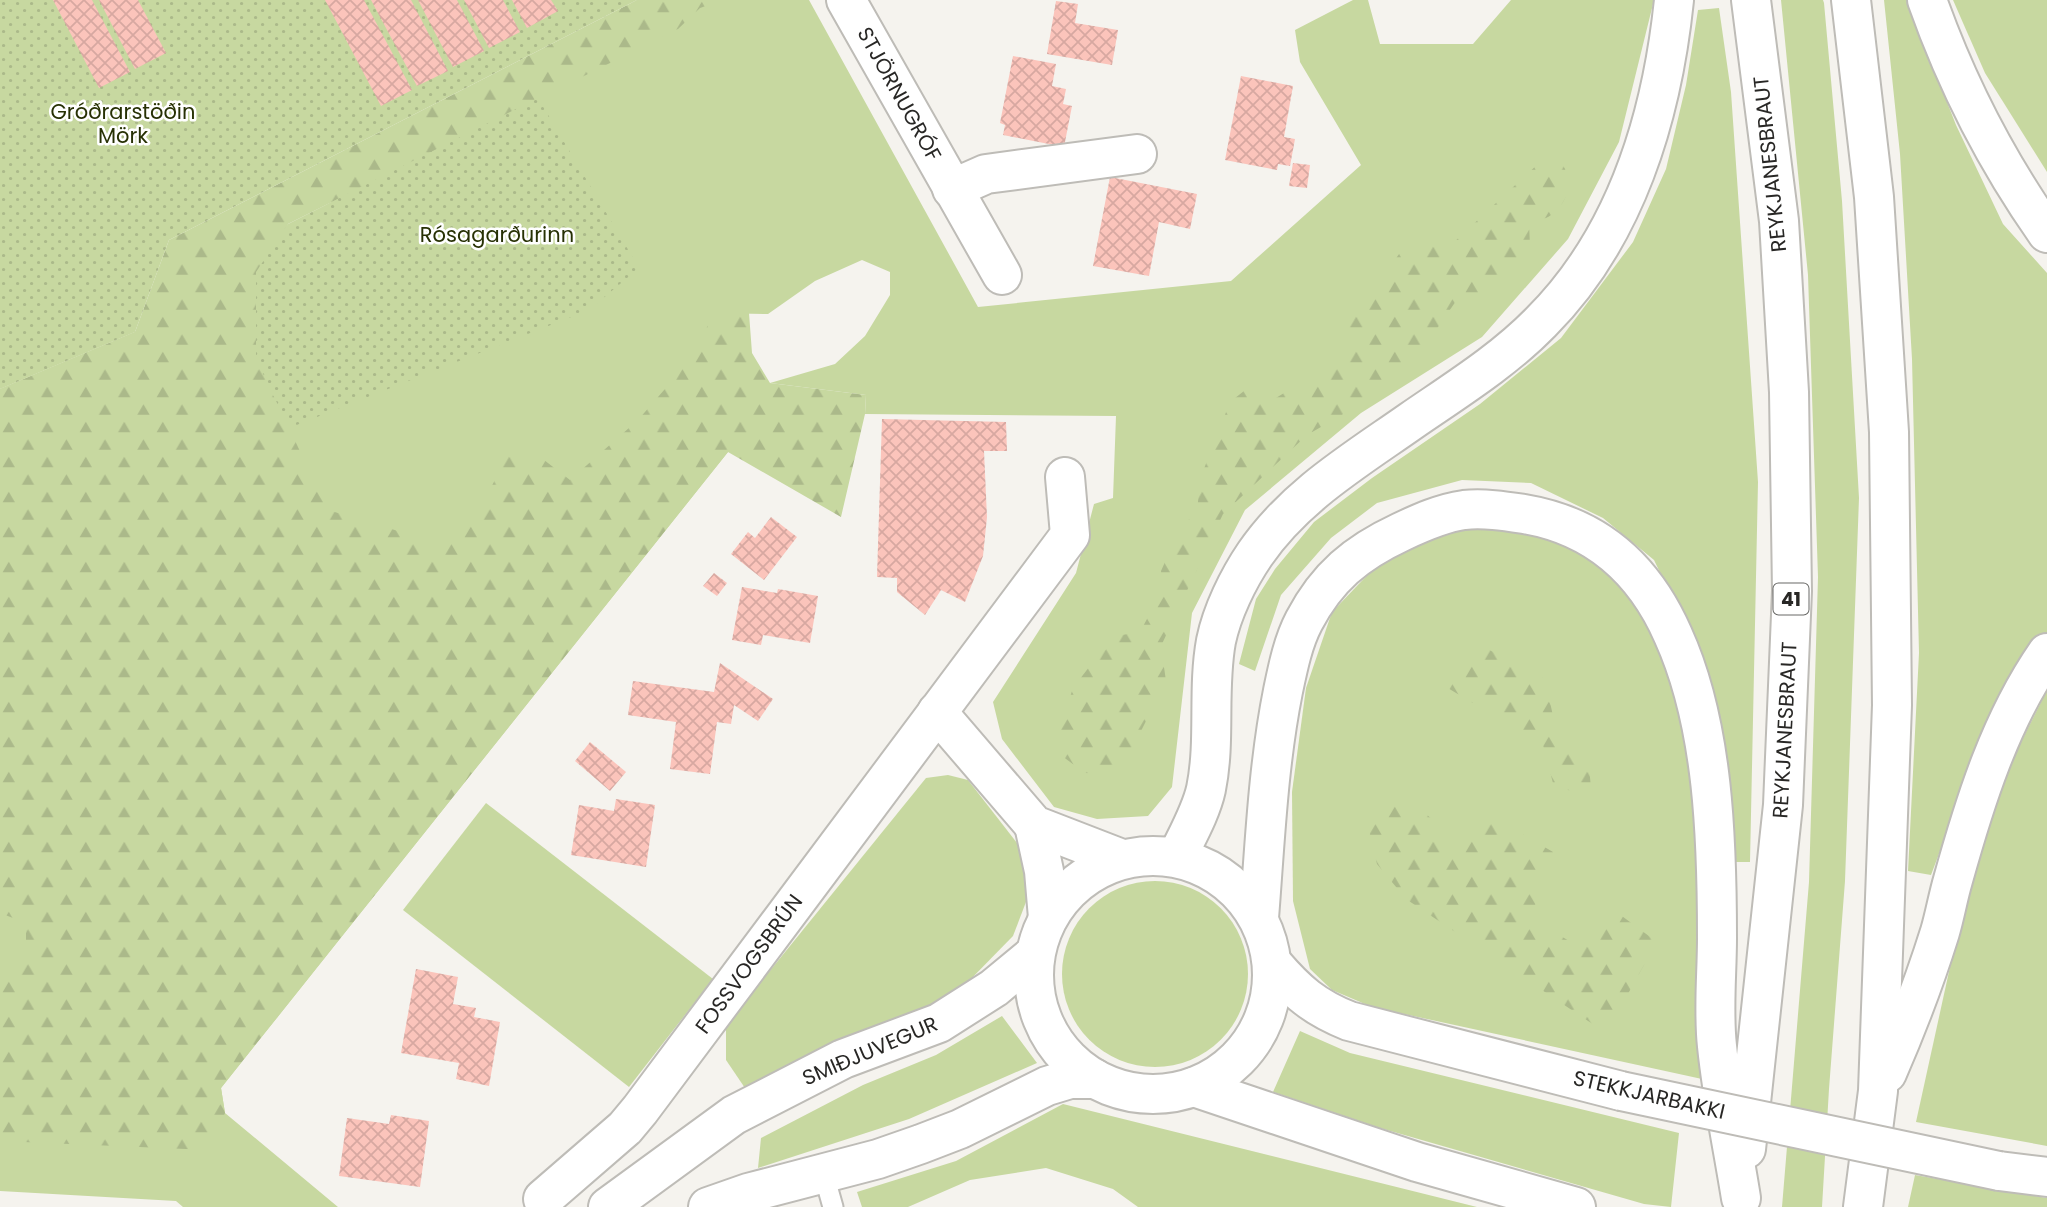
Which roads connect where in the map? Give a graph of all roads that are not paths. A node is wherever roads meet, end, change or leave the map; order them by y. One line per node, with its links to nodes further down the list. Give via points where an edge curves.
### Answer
1 (846, 0): 7 (main road, STJÖRNUGRÓF)
2 (1674, 0): 14 (main road, via 1662,83 1641,156 1608,231 1563,298 1493,364 1294,507 1252,557 1217,640 1205,791)
3 (1751, 0): 27 (main road, REYKJANESBRAUT / 41, via 1779,221 1789,392 1792,591 1783,805)
4 (1852, 0): 22 (main road, via 1874,197 1889,432 1892,705)
5 (1927, 0): 8 (main road, via 1969,99 2016,189)
6 (1137, 154): 7 (main road, via 986,174)
7 (951, 189): 9 (main road, STJÖRNUGRÓF)
8 (2047, 233)
9 (1002, 275)
10 (1065, 477): 12 (main road, FOSSVOGSBRÚN, via 1070,535)
11 (2047, 653): 22 (main road, via 2007,721 1972,816 1931,957)
12 (937, 712): 13 (main road); 26 (main road, FOSSVOGSBRÚN, via 640,1110)
13 (1034, 825): 15 (main road); 16 (main road)
14 (1177, 857): 15 (main road); 17 (main road, via 1210,869 1238,890)
15 (1122, 859): 16 (main road, via 1093,872 1067,892)
16 (1048, 918): 18 (main road)
17 (1259, 918): 19 (main road); 27 (main road, via 1271,767 1289,664 1302,624 1321,592 1349,561 1423,522 1462,510 1534,515 1571,526 1608,547 1638,576 1662,614 1688,673 1698,714 1717,878 1716,1044)
18 (1035, 954): 20 (main road, via 1035,991 1045,1027 1075,1065); 23 (main road, SMIÐJUVEGUR, via 994,988 939,1023 800,1080 734,1115)
19 (1273, 964): 21 (main road, via 1266,1015 1255,1039 1218,1076); 24 (main road, STEKKJARBAKKI, bridge, via 1298,993 1325,1012 1349,1021 1621,1091 1999,1171)
20 (1095, 1079): 21 (main road, via 1143,1094 1169,1094); 25 (main road, via 1070,1079 1047,1086 960,1129 878,1159)
21 (1194, 1087): 31 (main road, via 1417,1163)
22 (1878, 1091): 32 (main road)
23 (664, 1164): 28 (main road, SMIÐJUVEGUR); 29 (lane, SMIÐJUVEGUR)
24 (2047, 1177)
25 (828, 1191): 30 (main road, via 748,1193)
26 (543, 1199)
27 (1740, 1203)
28 (608, 1207)
29 (643, 1207)
30 (708, 1207)
31 (1576, 1207)
32 (1863, 1207)

